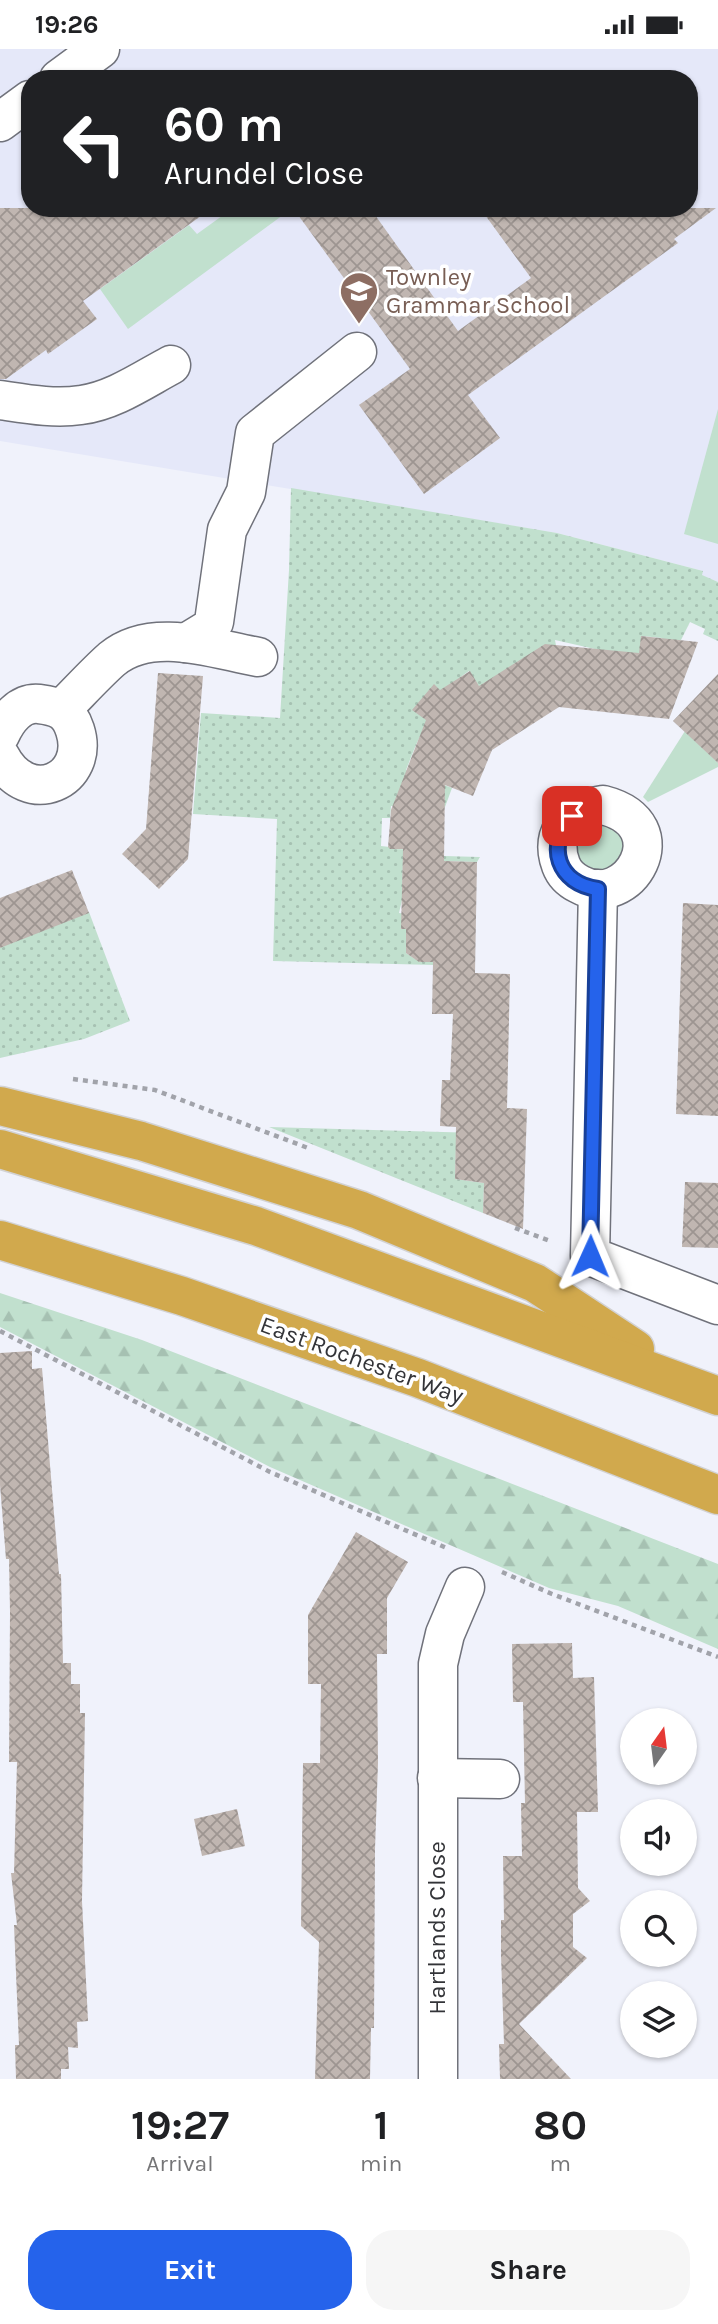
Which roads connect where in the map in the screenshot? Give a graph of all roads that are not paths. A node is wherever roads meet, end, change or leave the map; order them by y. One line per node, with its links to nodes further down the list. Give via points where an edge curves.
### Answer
1 (100, 49): 2 (street)
2 (71, 70)
3 (21, 107): 4 (street)
4 (0, 122)
5 (358, 352): 8 (street, via 255,433 246,492 227,530 214,622)
6 (171, 365): 7 (street, via 112,397 84,405 52,407)
7 (0, 400)
8 (186, 643): 9 (street); 10 (street, via 148,641 114,657)
9 (258, 657)
10 (62, 709): 11 (street, via 31,703 14,713); 12 (street, via 79,744 71,768 54,783 36,786 21,781 6,769)
11 (0, 735)
12 (0, 756)
13 (598, 889): 17 (street, via 590,1256)
14 (0, 1106): 18 (highway, via 141,1141 372,1216 535,1283)
15 (0, 1149): 18 (highway, via 256,1226)
16 (0, 1240): 19 (highway, East Rochester Way, via 182,1296 418,1378)
17 (718, 1305)
18 (703, 1390)
19 (718, 1495)
20 (465, 1587): 21 (street, Hartlands Close, via 444,1634 438,1664)
21 (437, 1778): 22 (street); 23 (street, Hartlands Close)
22 (500, 1779)
23 (438, 2079)

